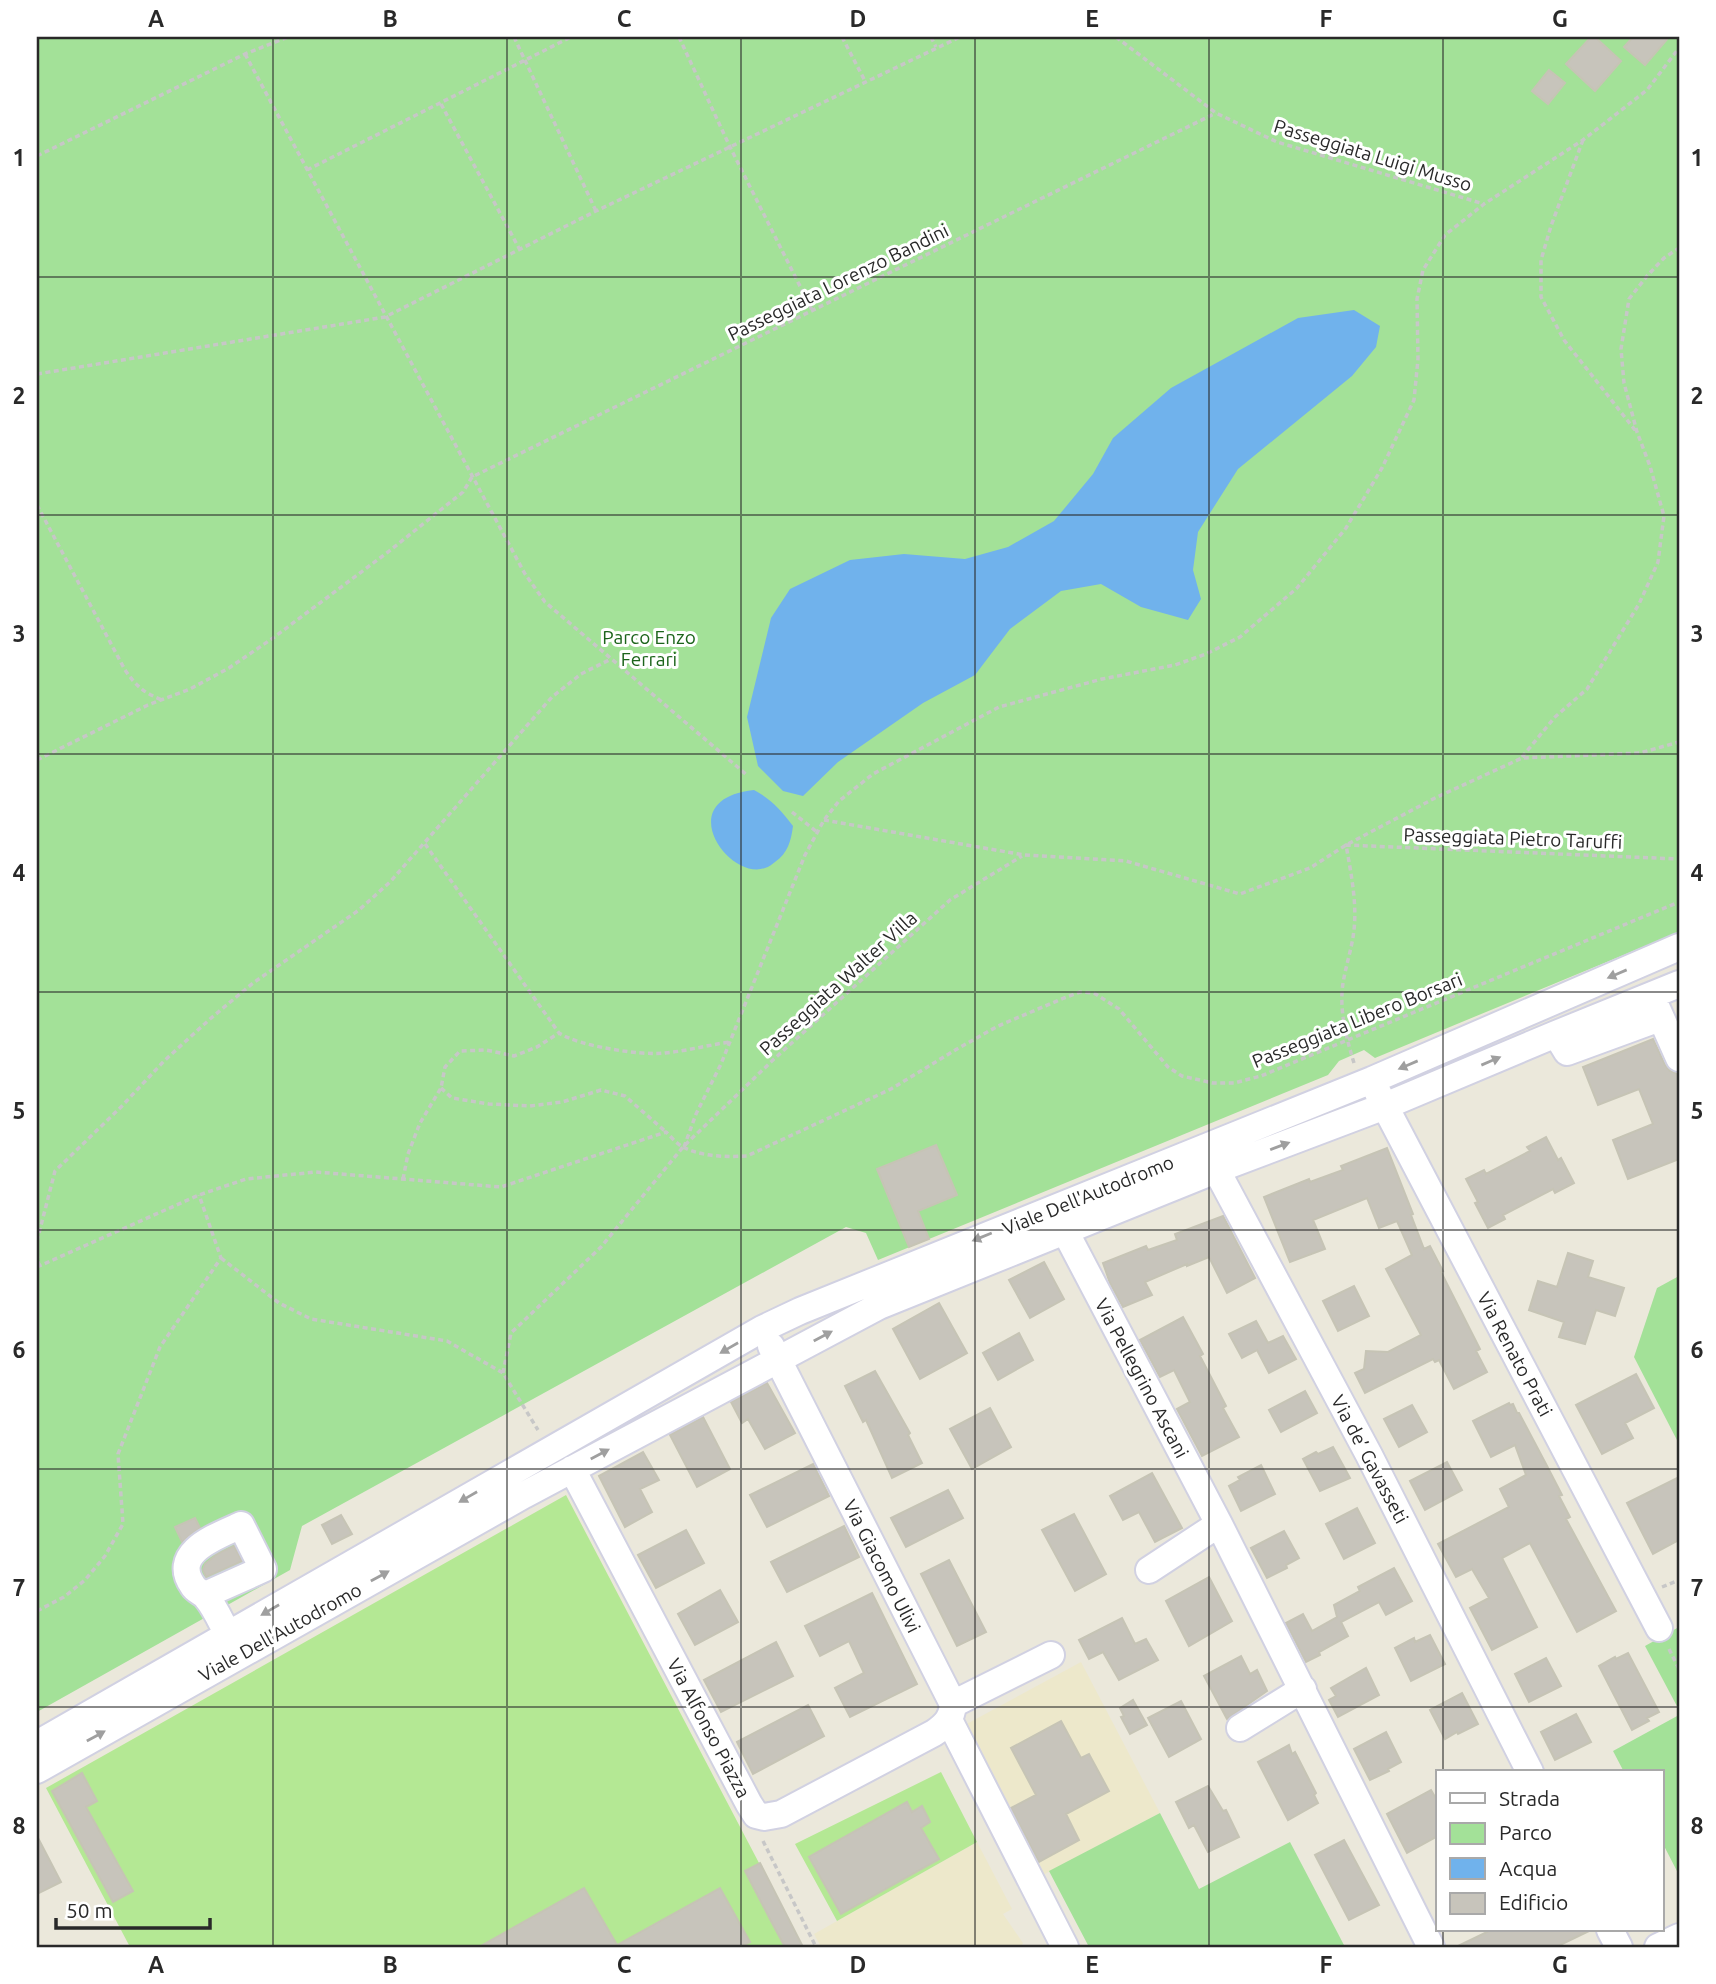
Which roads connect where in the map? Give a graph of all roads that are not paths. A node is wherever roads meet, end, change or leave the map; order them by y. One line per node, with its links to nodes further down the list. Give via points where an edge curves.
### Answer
1 (1679, 947): 5 (street, Viale Dell'Autodromo, one-way to 5)
2 (1679, 984): 3 (street, Viale Dell'Autodromo)
3 (1656, 1007): 4 (street); 6 (street, Viale Dell'Autodromo, one-way to 3, via 1556,1034)
4 (1679, 1058)
5 (1366, 1082): 6 (street, Via Renato Prati); 7 (street, Viale Dell'Autodromo)
6 (1385, 1107): 7 (street, Viale Dell'Autodromo, one-way to 6); 19 (street, Via Renato Prati)
7 (1210, 1159): 8 (street, Viale Dell'Autodromo); 9 (street, Viale Dell'Autodromo, one-way to 9); 27 (street, Via de’ Gavasseti, via 1369,1455)
8 (1065, 1231): 10 (street, Viale Dell'Autodromo); 15 (street, Via Pellegrino Ascani)
9 (867, 1282): 10 (street); 11 (street, Viale Dell'Autodromo)
10 (879, 1306): 12 (street, Viale Dell'Autodromo, one-way to 10)
11 (762, 1329): 12 (street, Via Giacomo Ulivi); 14 (street, Viale Dell'Autodromo, one-way to 14)
12 (778, 1360): 13 (street, Viale Dell'Autodromo, one-way to 12); 23 (street, Via Giacomo Ulivi)
13 (572, 1469): 14 (street, Viale Dell'Autodromo); 23 (street, Via Alfonso Piazza, via 757,1815 781,1814 934,1733 945,1726)
14 (518, 1483): 17 (street, Viale Dell'Autodromo)
15 (1219, 1524): 16 (street); 22 (street, Via Pellegrino Ascani)
16 (1149, 1570)
17 (342, 1583): 20 (street, Viale Dell'Autodromo, one-way to 20); 26 (street, Viale Dell'Autodromo, one-way to 17)
18 (205, 1595): 20 (street)
19 (1659, 1628)
20 (228, 1634): 25 (street, Viale Dell'Autodromo)
21 (1051, 1655): 23 (street)
22 (1303, 1689): 24 (street); 30 (street, Via Pellegrino Ascani)
23 (951, 1712): 29 (street, Via Giacomo Ulivi)
24 (1240, 1728)
25 (37, 1744)
26 (37, 1770)
27 (1529, 1770)
28 (1679, 1937): 31 (street)
29 (1057, 1945)
30 (1431, 1947)
31 (1658, 1947)

